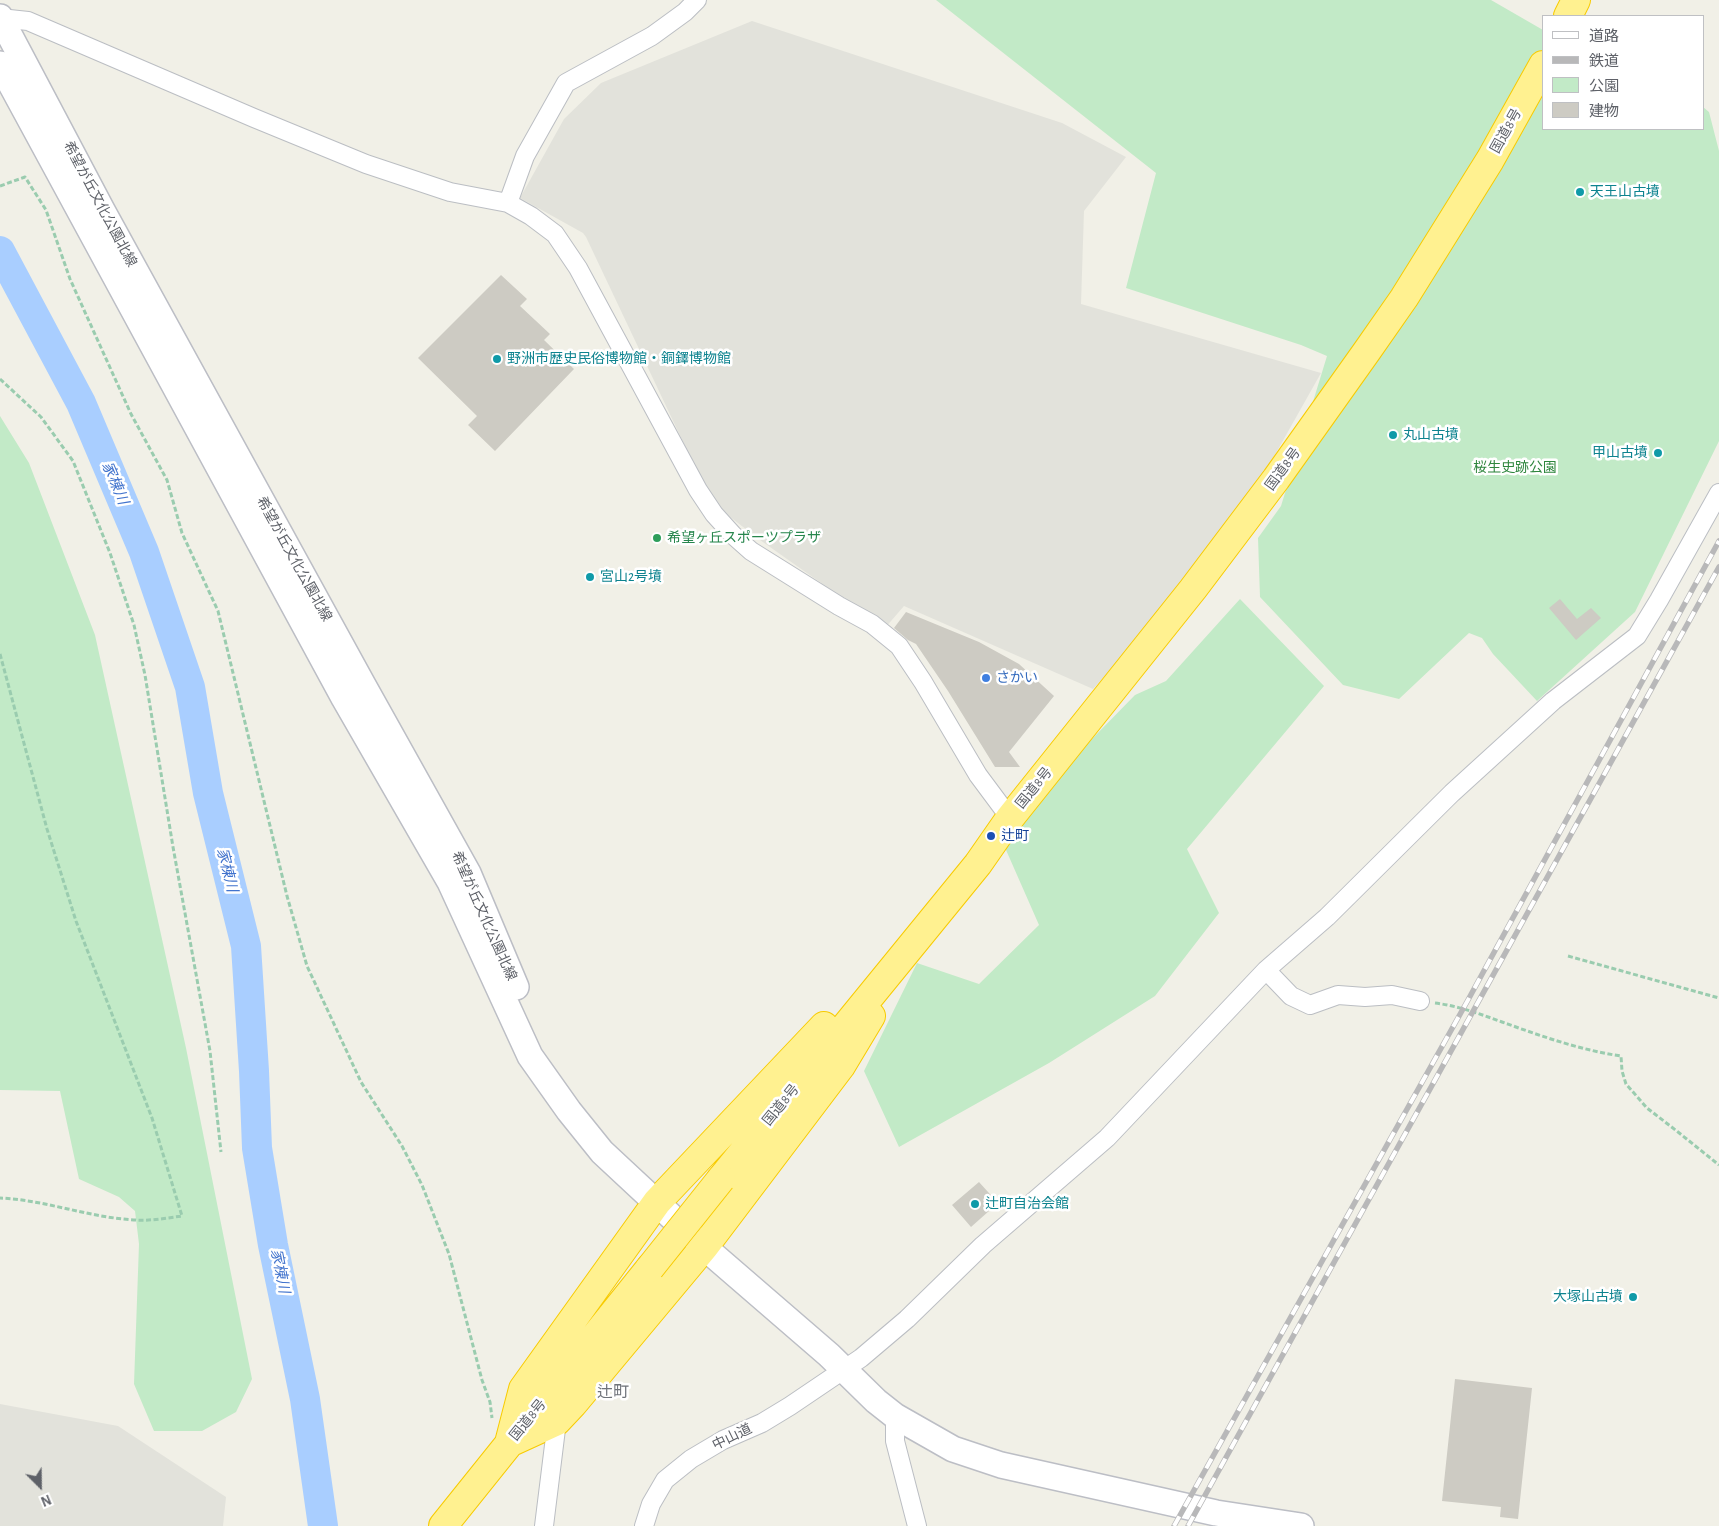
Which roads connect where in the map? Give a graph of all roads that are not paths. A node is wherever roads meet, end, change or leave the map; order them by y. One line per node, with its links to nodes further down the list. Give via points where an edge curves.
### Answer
1 (697, 0): 7 (street, via 652,36 566,83 525,156)
2 (1576, 0): 3 (highway)
3 (1568, 15)
4 (0, 17): 7 (street, via 28,21 366,164 450,192); 13 (main road, 希望が丘文化公園北線, via 102,210 468,872)
5 (0, 64): 13 (main road, 希望が丘文化公園北線, via 344,698 450,882 530,1056)
6 (1542, 67): 9 (highway, 国道8号, via 1490,160 1362,359 1193,589)
7 (508, 203): 9 (street, via 555,234 578,268 714,514 751,551 872,624 900,646 978,775)
8 (1719, 493): 10 (street, 中山道, via 1637,636 1553,701 1452,793 1327,917)
9 (1010, 818): 11 (highway, 国道8号, via 978,864)
10 (1266, 970): 12 (street, via 1291,996 1310,1005 1338,995 1392,995); 16 (street, 中山道, via 1107,1138 982,1245 892,1331)
11 (889, 973): 14 (highway, via 822,1028); 15 (highway, via 870,1018 841,1066); 19 (highway, 国道8号, bridge)
12 (1420, 1001)
13 (569, 1111): 14 (main road, 希望が丘文化公園北線, via 602,1152)
14 (657, 1202): 15 (main road, 希望が丘文化公園北線); 19 (highway, via 523,1389)
15 (704, 1247): 16 (main road, 希望が丘文化公園北線); 18 (highway)
16 (844, 1369): 17 (main road, 希望が丘文化公園北線); 23 (street, 中山道, via 762,1423 691,1459 665,1480 651,1504)
17 (895, 1416): 20 (main road, 希望が丘文化公園北線, via 954,1449); 24 (street, via 895,1441)
18 (557, 1421): 19 (highway); 22 (street)
19 (509, 1443): 21 (highway, 国道8号)
20 (1216, 1519): 25 (main road, 希望が丘文化公園北線)
21 (443, 1526)
22 (544, 1526)
23 (644, 1526)
24 (918, 1526)
25 (1301, 1526)

